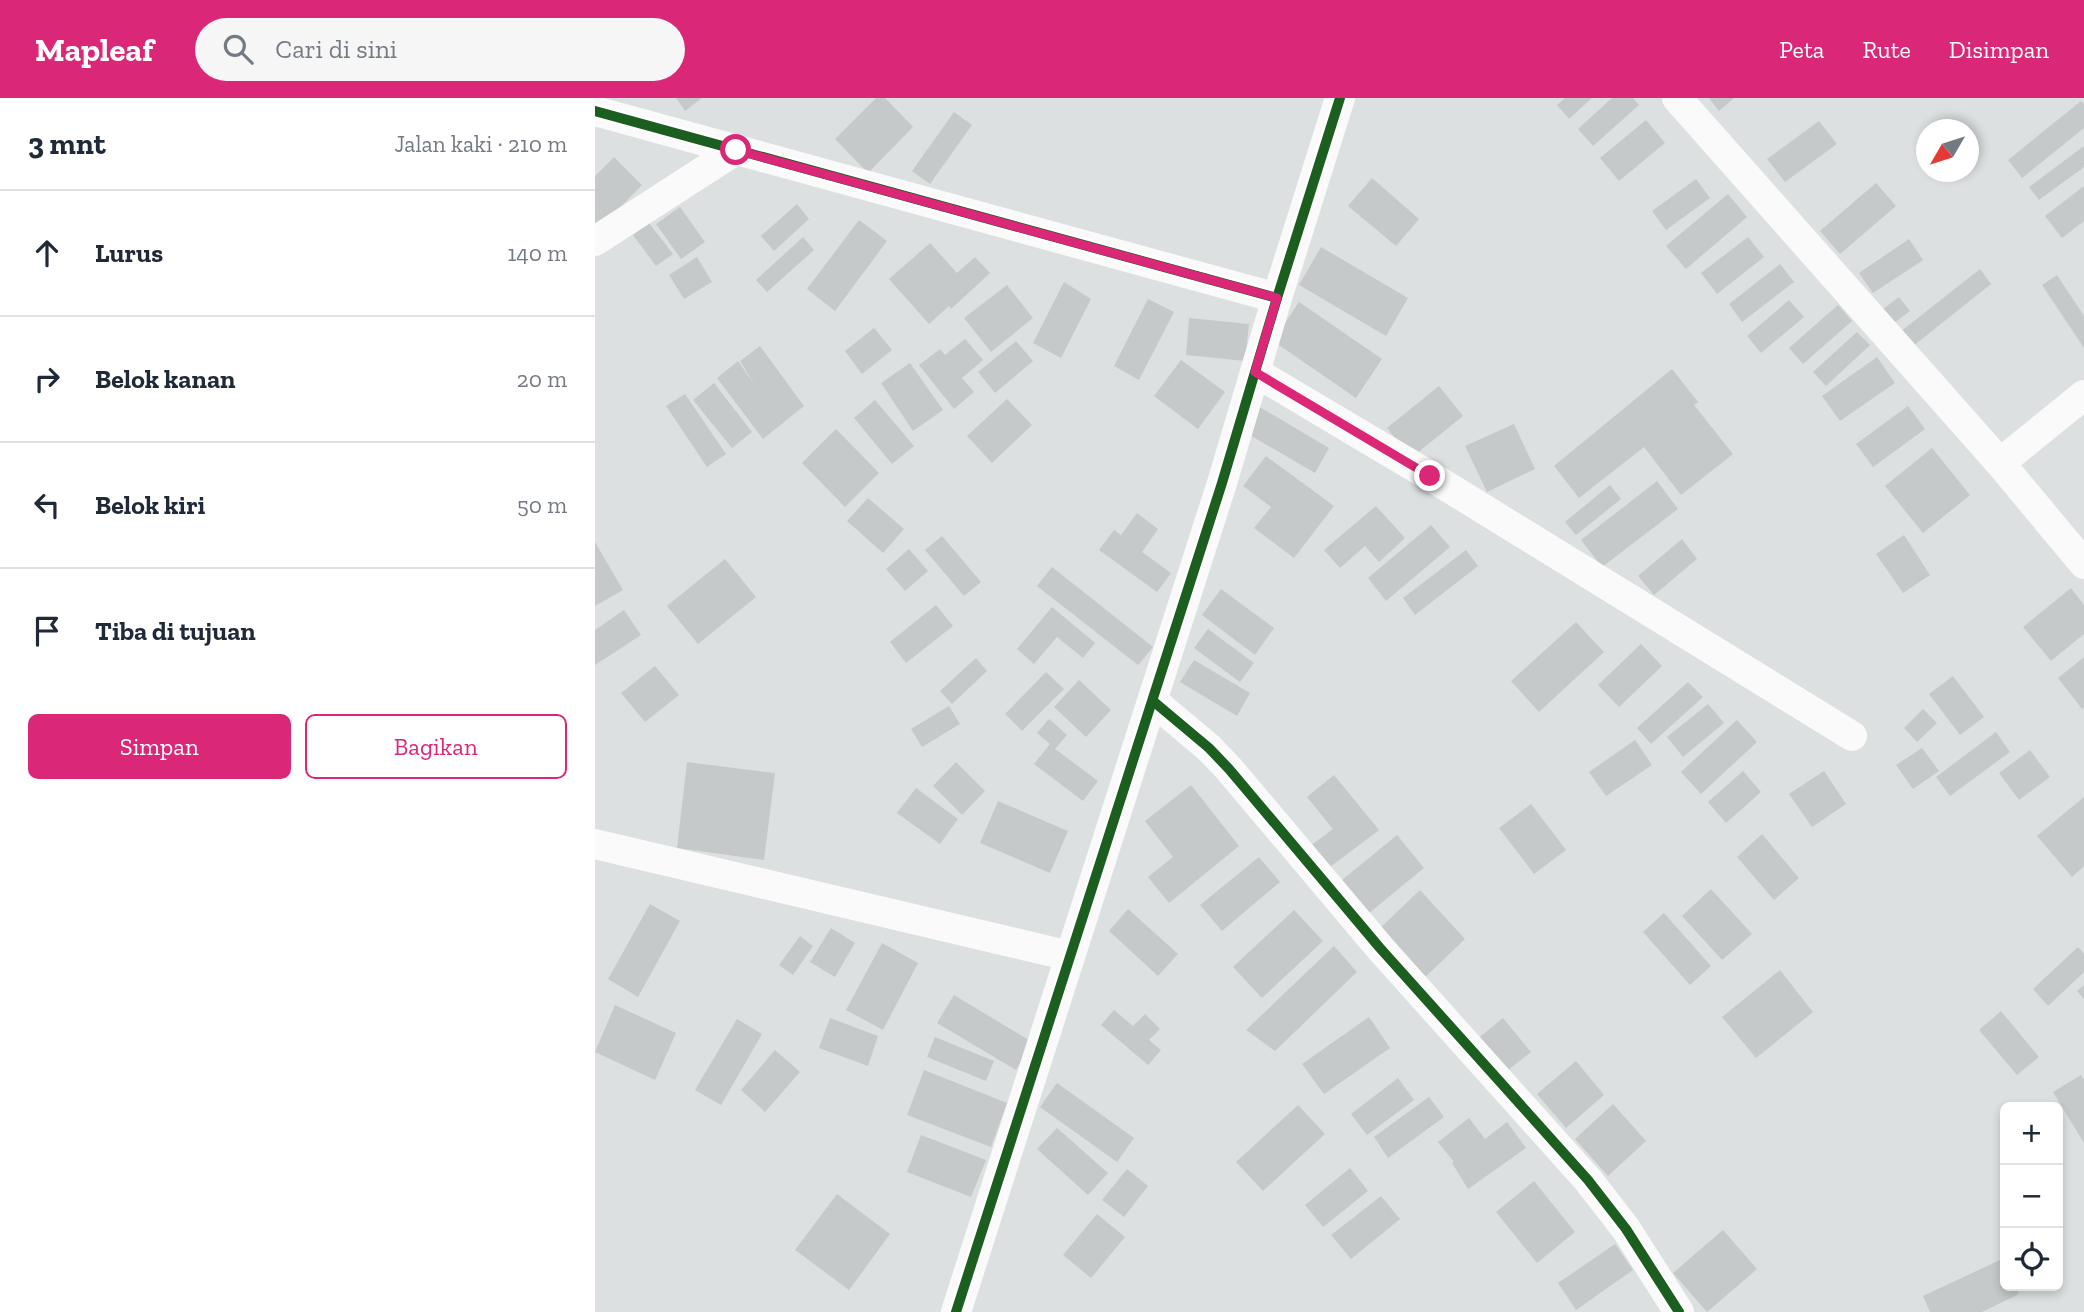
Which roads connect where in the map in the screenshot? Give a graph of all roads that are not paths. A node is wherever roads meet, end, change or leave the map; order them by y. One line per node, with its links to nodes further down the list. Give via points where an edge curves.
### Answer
1 (1340, 98): 6 (street)
2 (1677, 98): 9 (street)
3 (595, 111): 4 (street)
4 (736, 150): 5 (street); 6 (street)
5 (595, 241)
6 (1277, 298): 7 (street)
7 (1255, 372): 11 (street); 12 (street)
8 (2084, 395): 9 (street)
9 (2000, 463): 10 (street)
10 (2084, 564)
11 (1153, 701): 14 (street); 16 (street, via 1229,769 1380,948 1588,1180)
12 (1852, 736)
13 (595, 844): 14 (street)
14 (1070, 956): 15 (street)
15 (956, 1312)
16 (1679, 1312)

